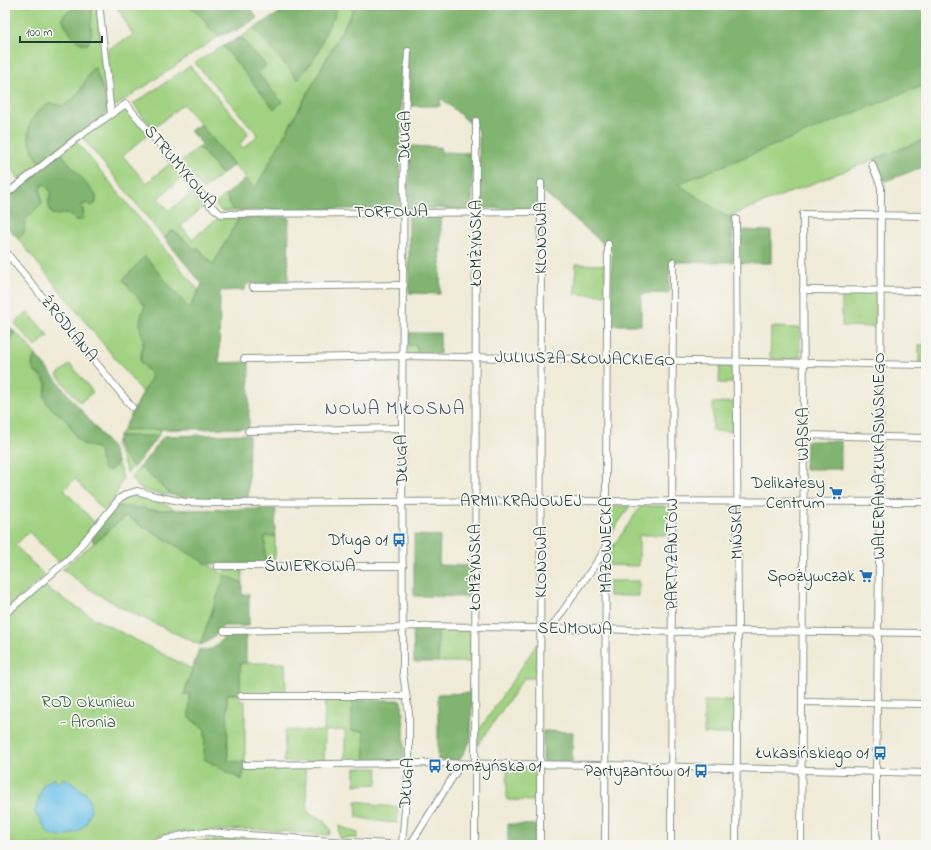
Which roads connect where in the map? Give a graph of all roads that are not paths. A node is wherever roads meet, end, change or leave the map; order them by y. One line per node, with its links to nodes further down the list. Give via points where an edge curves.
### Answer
1 (100, 12): 3 (street)
2 (408, 51): 8 (street, DŁUGA)
3 (111, 114): 7 (street); 11 (street, STRUMYKOWA, via 126,104 216,211 221,214)
4 (476, 121): 9 (street, ŁOMŻYŃSKA)
5 (872, 164): 12 (street, WALERIANA ŁUKASIŃSKIEGO, via 881,187)
6 (541, 183): 10 (street, KLONOWA)
7 (5, 195)
8 (404, 212): 9 (street, TORFOWA); 11 (street, TORFOWA); 18 (street, DŁUGA)
9 (476, 212): 10 (street, TORFOWA); 24 (street, ŁOMŻYŃSKA)
10 (541, 212): 26 (street, KLONOWA)
11 (242, 215)
12 (881, 216): 13 (street); 20 (street, WĄSKA, via 803,214); 21 (street, WALERIANA ŁUKASIŃSKIEGO)
13 (926, 216)
14 (736, 219): 29 (street, MIŃSKA)
15 (608, 244): 27 (street, MAZOWIECKA)
16 (5, 251): 33 (street, ŹRÓDLANA)
17 (673, 262): 28 (street, PARTYZANTÓW)
18 (404, 284): 19 (street); 23 (street, DŁUGA)
19 (254, 286)
20 (803, 290): 21 (street); 30 (street, WĄSKA)
21 (880, 291): 22 (street); 31 (street, WALERIANA ŁUKASIŃSKIEGO)
22 (926, 291)
23 (403, 356): 24 (street, JULIUSZA SŁOWACKIEGO); 25 (street, JULIUSZA SŁOWACKIEGO); 34 (street, DŁUGA)
24 (476, 357): 26 (street, JULIUSZA SŁOWACKIEGO); 40 (street, ŁOMŻYŃSKA)
25 (244, 359)
26 (540, 359): 27 (street, JULIUSZA SŁOWACKIEGO); 41 (street, KLONOWA)
27 (606, 360): 28 (street, JULIUSZA SŁOWACKIEGO); 42 (street, MAZOWIECKA)
28 (673, 361): 29 (street, JULIUSZA SŁOWACKIEGO); 43 (street, PARTYZANTÓW)
29 (737, 361): 30 (street, JULIUSZA SŁOWACKIEGO); 44 (street, MIŃSKA)
30 (804, 362): 31 (street, JULIUSZA SŁOWACKIEGO); 36 (street, WĄSKA)
31 (880, 364): 32 (street, JULIUSZA SŁOWACKIEGO); 37 (street, WALERIANA ŁUKASIŃSKIEGO)
32 (926, 365)
33 (132, 407)
34 (402, 428): 35 (street); 39 (street, DŁUGA)
35 (248, 431)
36 (804, 435): 37 (street); 45 (street, WĄSKA)
37 (879, 438): 38 (street); 46 (street, WALERIANA ŁUKASIŃSKIEGO)
38 (926, 438)
39 (403, 501): 40 (street, ARMII KRAJOWEJ); 50 (street, DŁUGA); 51 (street, ARMII KRAJOWEJ, via 185,502 132,491 120,498 71,557)
40 (476, 501): 41 (street, ARMII KRAJOWEJ); 53 (street, ŁOMŻYŃSKA)
41 (541, 501): 42 (street, ARMII KRAJOWEJ); 54 (street, KLONOWA)
42 (606, 501): 43 (street, ARMII KRAJOWEJ); 48 (street, MAZOWIECKA)
43 (672, 501): 44 (street, ARMII KRAJOWEJ); 60 (street, PARTYZANTÓW)
44 (737, 501): 45 (street, ARMII KRAJOWEJ); 57 (street, MIŃSKA)
45 (803, 502): 46 (street, ARMII KRAJOWEJ); 59 (street, WĄSKA)
46 (879, 502): 47 (street, ARMII KRAJOWEJ); 61 (street, WALERIANA ŁUKASIŃSKIEGO)
47 (926, 502)
48 (606, 549): 55 (street); 56 (street, MAZOWIECKA)
49 (217, 566): 50 (street, ŚWIERKOWA)
50 (403, 566): 52 (street, DŁUGA)
51 (5, 614)
52 (403, 628): 53 (street, SEJMOWA); 58 (street, SEJMOWA); 64 (street, DŁUGA)
53 (475, 628): 54 (street, SEJMOWA); 70 (street, ŁOMŻYŃSKA)
54 (541, 628): 55 (street, SEJMOWA); 72 (street, KLONOWA)
55 (551, 628): 56 (street, SEJMOWA)
56 (607, 629): 60 (street, SEJMOWA); 73 (street, MAZOWIECKA)
57 (738, 630): 59 (street, SEJMOWA); 60 (street, SEJMOWA); 75 (street, MIŃSKA)
58 (224, 631)
59 (802, 631): 61 (street, SEJMOWA); 65 (street, WĄSKA)
60 (672, 632): 74 (street, PARTYZANTÓW)
61 (878, 632): 62 (street, SEJMOWA); 66 (street, WALERIANA ŁUKASIŃSKIEGO)
62 (926, 632)
63 (241, 696): 64 (street)
64 (406, 696): 68 (street, DŁUGA, via 409,714)
65 (802, 702): 66 (street); 76 (street, WĄSKA)
66 (877, 703): 67 (street); 77 (street, WALERIANA ŁUKASIŃSKIEGO)
67 (926, 704)
68 (409, 763): 69 (street); 71 (street); 81 (street, DŁUGA)
69 (461, 764): 70 (street); 81 (street)
70 (475, 764): 72 (street); 82 (street, ŁOMŻYŃSKA)
71 (245, 765)
72 (539, 765): 73 (street); 83 (street, KLONOWA)
73 (606, 765): 74 (street); 84 (street, MAZOWIECKA)
74 (672, 767): 75 (street); 85 (street, PARTYZANTÓW)
75 (736, 768): 76 (street); 86 (street, MIŃSKA)
76 (801, 770): 77 (street); 87 (street, WĄSKA)
77 (876, 772): 78 (street); 88 (street, WALERIANA ŁUKASIŃSKIEGO)
78 (926, 773)
79 (330, 843): 80 (street, via 207,832 176,836); 81 (street)
80 (152, 845)
81 (407, 845)
82 (475, 845)
83 (540, 845)
84 (605, 845)
85 (671, 845)
86 (736, 845)
87 (801, 845)
88 (876, 845)

